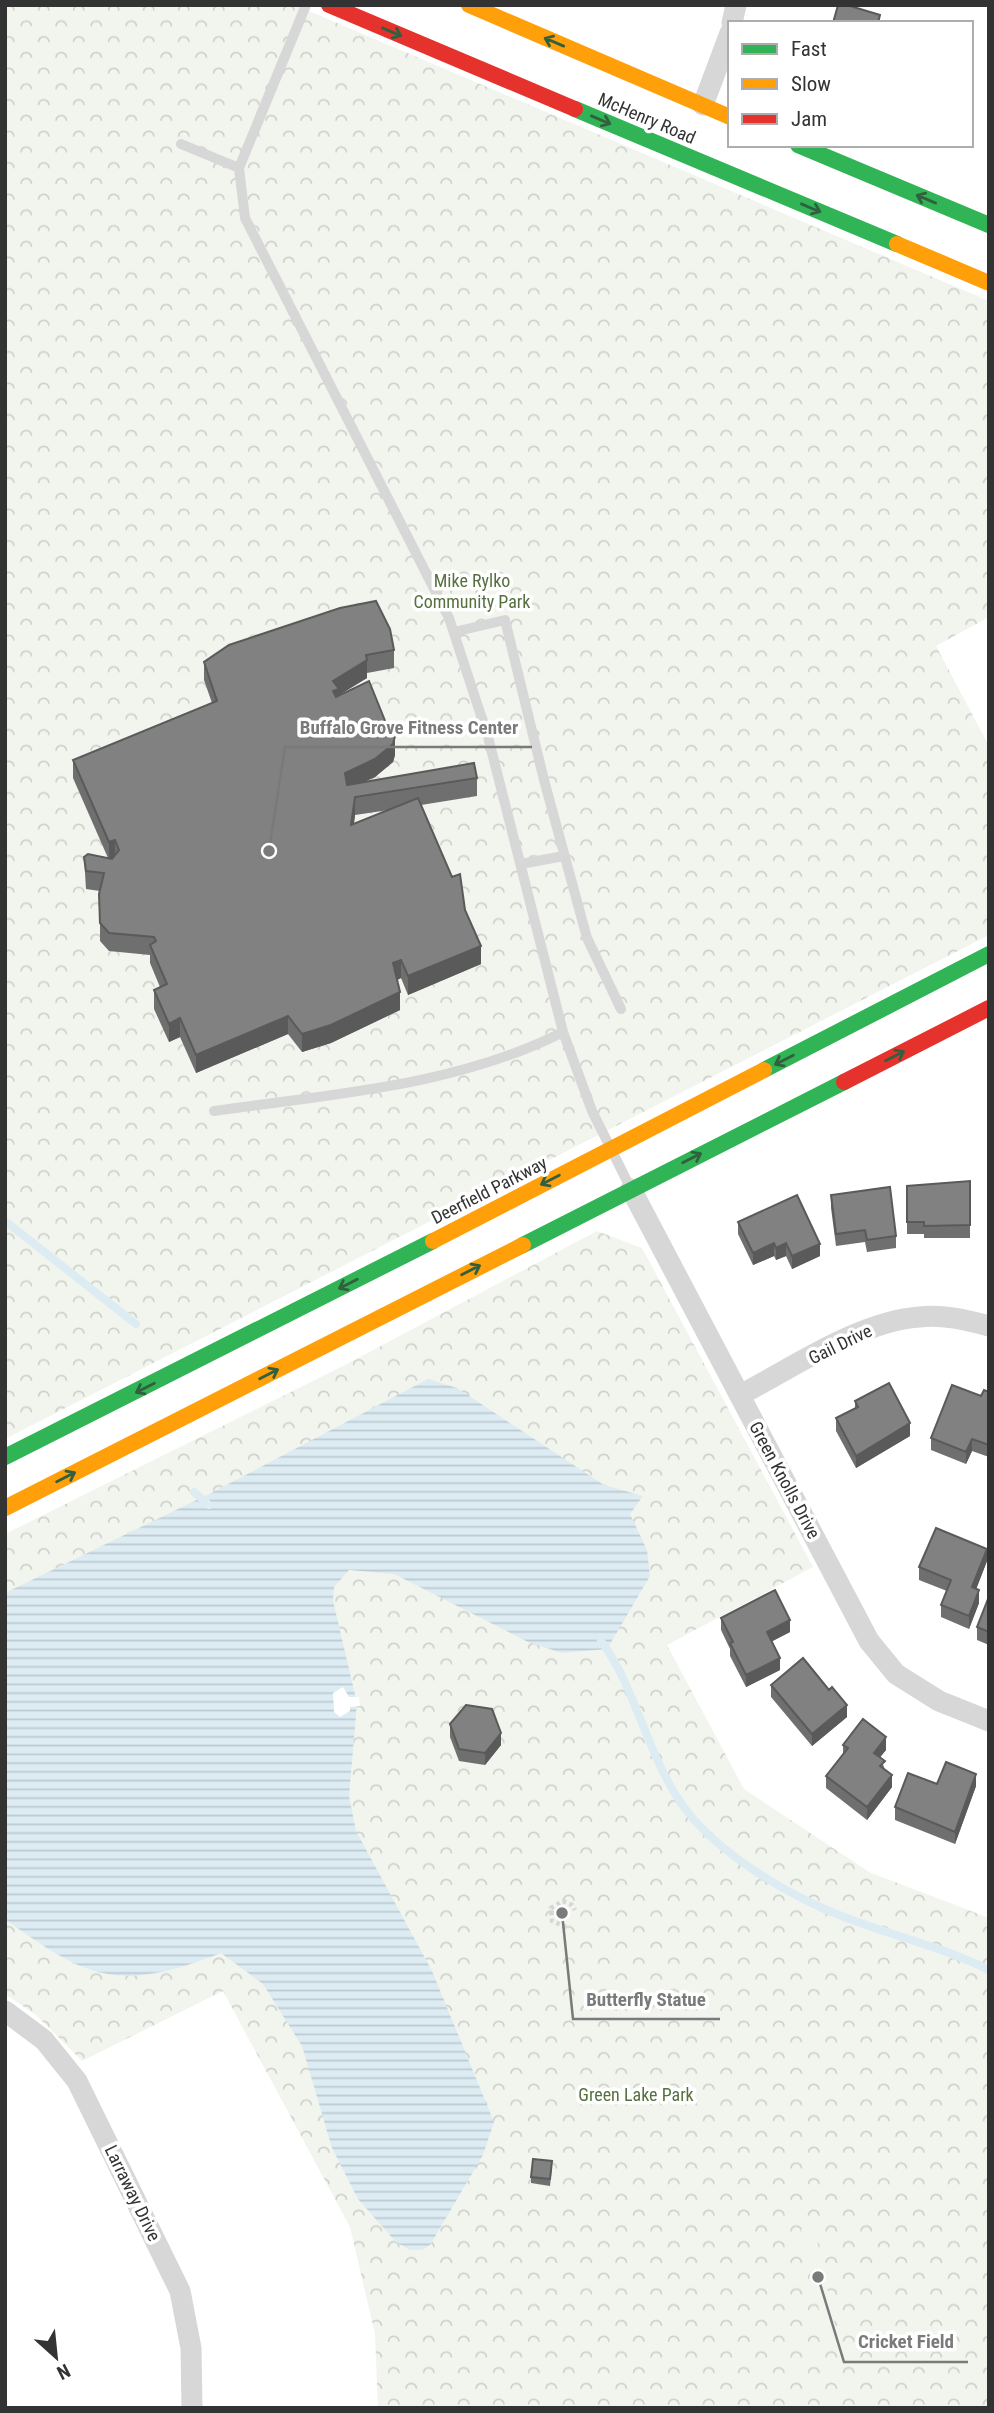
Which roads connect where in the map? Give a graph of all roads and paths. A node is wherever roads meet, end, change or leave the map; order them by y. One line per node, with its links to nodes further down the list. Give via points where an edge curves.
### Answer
1 (306, 5): 9 (lane)
2 (329, 5): 11 (main road, McHenry Road, one-way to 11)
3 (469, 5): 5 (main road, McHenry Road, one-way to 3)
4 (728, 38): 5 (street)
5 (703, 105): 6 (main road, McHenry Road)
6 (728, 116)
7 (181, 144): 9 (lane)
8 (803, 147): 10 (main road, one-way to 8)
9 (239, 168): 12 (lane, via 245,218)
10 (989, 225)
11 (989, 283)
12 (454, 632): 13 (lane, via 505,620); 14 (lane, via 488,737)
13 (564, 856): 14 (lane); 17 (lane, via 587,937)
14 (520, 864): 18 (lane)
15 (989, 954): 20 (main road, Deerfield Parkway, one-way to 20)
16 (989, 1008): 21 (main road, one-way to 16)
17 (621, 1009)
18 (563, 1032): 19 (lane, via 498,1059 398,1084); 20 (lane)
19 (215, 1111)
20 (610, 1148): 21 (lane); 24 (main road, Deerfield Parkway, one-way to 24)
21 (631, 1189): 23 (street, Green Knolls Drive); 25 (main road, one-way to 21)
22 (989, 1326): 23 (street, Gail Drive, via 920,1316 869,1327)
23 (740, 1395): 26 (street, Green Knolls Drive, via 869,1641 896,1674 939,1701)
24 (5, 1458)
25 (5, 1508)
26 (989, 1721)
27 (575, 1910): 28 (path, via 563,1902 551,1908 552,1922)
28 (566, 1927)
29 (5, 2011): 30 (street, Larraway Drive, via 44,2040 77,2081 180,2291 191,2348)
30 (192, 2408)

